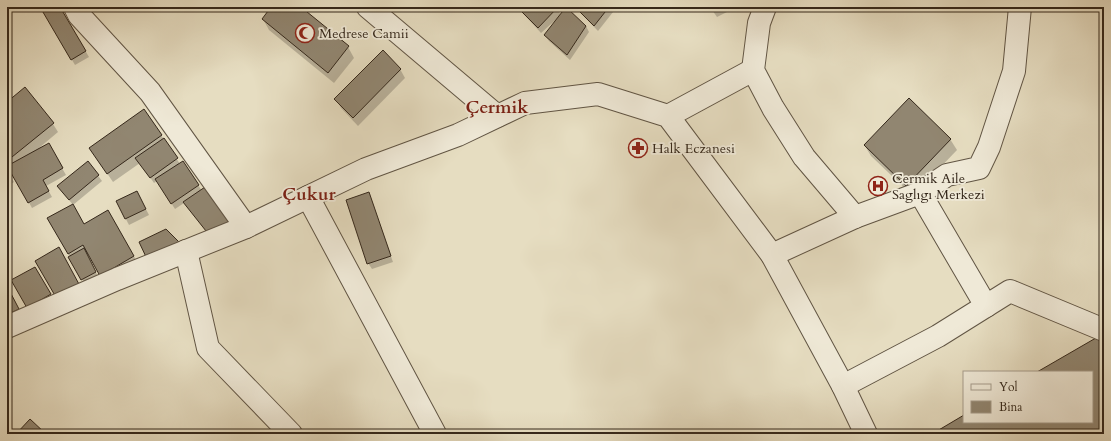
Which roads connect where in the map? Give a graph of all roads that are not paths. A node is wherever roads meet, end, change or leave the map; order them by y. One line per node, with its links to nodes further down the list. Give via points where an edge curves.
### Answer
1 (74, 7): 11 (street, via 150,92)
2 (368, 7): 6 (street)
3 (765, 7): 5 (street, via 759,23)
4 (1020, 7): 8 (street, via 1014,71 989,147 979,168 947,175)
5 (753, 70): 7 (street); 10 (street, via 804,157)
6 (497, 116): 7 (street, via 525,103 598,94); 9 (street, via 458,135 366,169)
7 (668, 116): 13 (street)
8 (920, 193): 10 (street); 14 (street)
9 (308, 197): 11 (street); 19 (street)
10 (855, 217): 13 (street)
11 (246, 227): 12 (street)
12 (186, 251): 15 (street); 18 (street, via 208,348)
13 (772, 255): 17 (street)
14 (986, 306): 16 (street, via 1010,291); 17 (street, via 938,336)
15 (7, 327)
16 (1104, 330)
17 (843, 386): 20 (street)
18 (291, 434)
19 (435, 434)
20 (866, 434)

